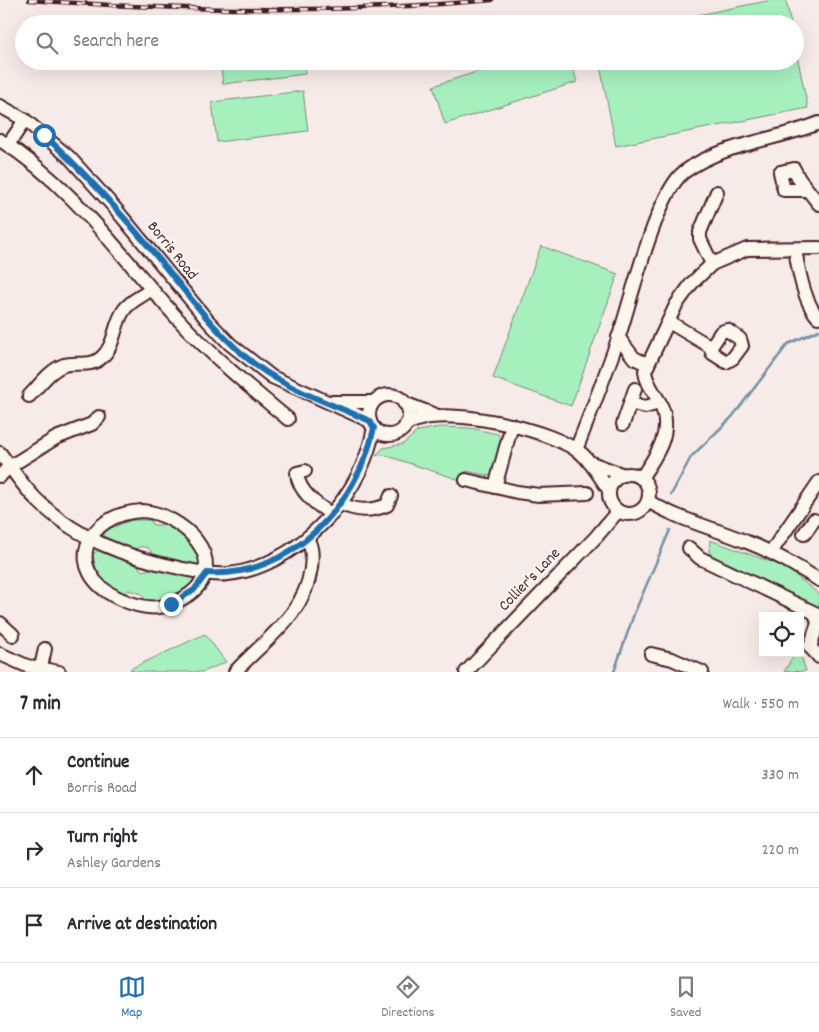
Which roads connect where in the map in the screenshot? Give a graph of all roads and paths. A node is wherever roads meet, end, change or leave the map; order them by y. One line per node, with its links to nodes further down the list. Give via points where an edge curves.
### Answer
1 (0, 106): 2 (street, Borris Road)
2 (25, 120): 4 (street); 21 (street, Borris Road, via 69,157 230,344 272,377)
3 (819, 123): 14 (street, via 729,150 678,177 659,214)
4 (4, 143): 11 (street, via 73,199)
5 (807, 190): 7 (street)
6 (717, 192): 10 (street, via 700,232)
7 (819, 204)
8 (819, 248): 9 (street)
9 (794, 249): 10 (street, via 747,249); 12 (street, via 811,308)
10 (712, 264): 13 (street, via 685,291)
11 (151, 289): 18 (street, via 123,311 110,349 99,360 92,364 67,364 58,368); 26 (street, via 222,364)
12 (818, 317)
13 (669, 322): 15 (street); 16 (street)
14 (618, 337): 16 (street, via 634,358); 33 (street)
15 (711, 347)
16 (647, 364): 23 (street, via 646,377)
17 (635, 389): 22 (street)
18 (30, 396)
19 (373, 402): 20 (street, via 390,395); 21 (street, Borris Road); 29 (street, via 369,411)
20 (404, 402): 24 (street); 27 (street, via 408,413)
21 (328, 403): 29 (street, Borris Road)
22 (630, 403): 23 (street, via 645,407); 28 (street)
23 (660, 403): 39 (street, via 667,422 662,446)
24 (440, 417): 27 (street, via 425,417); 30 (street)
25 (100, 418): 36 (street, via 56,438)
26 (288, 419)
27 (406, 424): 31 (street, via 400,431)
28 (624, 424)
29 (372, 425): 31 (street); 32 (street)
30 (512, 425): 33 (street); 42 (street)
31 (386, 434): 32 (street)
32 (370, 447): 47 (street)
33 (576, 450): 35 (street)
34 (0, 453): 36 (street)
35 (589, 462): 38 (street); 43 (street)
36 (4, 471): 51 (street, via 56,516)
37 (305, 471): 49 (street, via 297,473 301,485 313,500)
38 (624, 475): 39 (street, via 633,474); 43 (street, via 615,480)
39 (641, 478): 46 (street, via 648,488)
40 (466, 480): 42 (street)
41 (819, 482): 53 (street)
42 (495, 487): 44 (street, via 539,495)
43 (609, 490): 48 (street, via 610,501)
44 (587, 493)
45 (391, 496): 47 (street, via 387,505 368,511)
46 (648, 501): 48 (street, via 637,513); 53 (street, via 670,514)
47 (341, 504): 49 (street)
48 (618, 511): 64 (street, Collier's Lane)
49 (332, 514): 50 (street)
50 (307, 538): 54 (street, via 267,563 228,574); 63 (street, via 312,551 305,593 298,607)
51 (90, 539): 54 (street, via 141,559); 54 (street, via 98,526 118,515 142,511 159,514 181,526 197,542 205,555); 54 (street, via 86,558 92,578 103,590 126,602 150,607 171,604 194,590)
52 (690, 548): 59 (street, via 700,558 814,613 818,623 810,647)
53 (771, 552): 55 (street)
54 (207, 573)
55 (819, 580)
56 (45, 649): 60 (street)
57 (0, 654): 61 (street)
58 (651, 654): 65 (street)
59 (819, 656)
60 (41, 667): 61 (street); 62 (street)
61 (26, 669)
62 (59, 672)
63 (236, 672)
64 (466, 672)
65 (702, 672)

